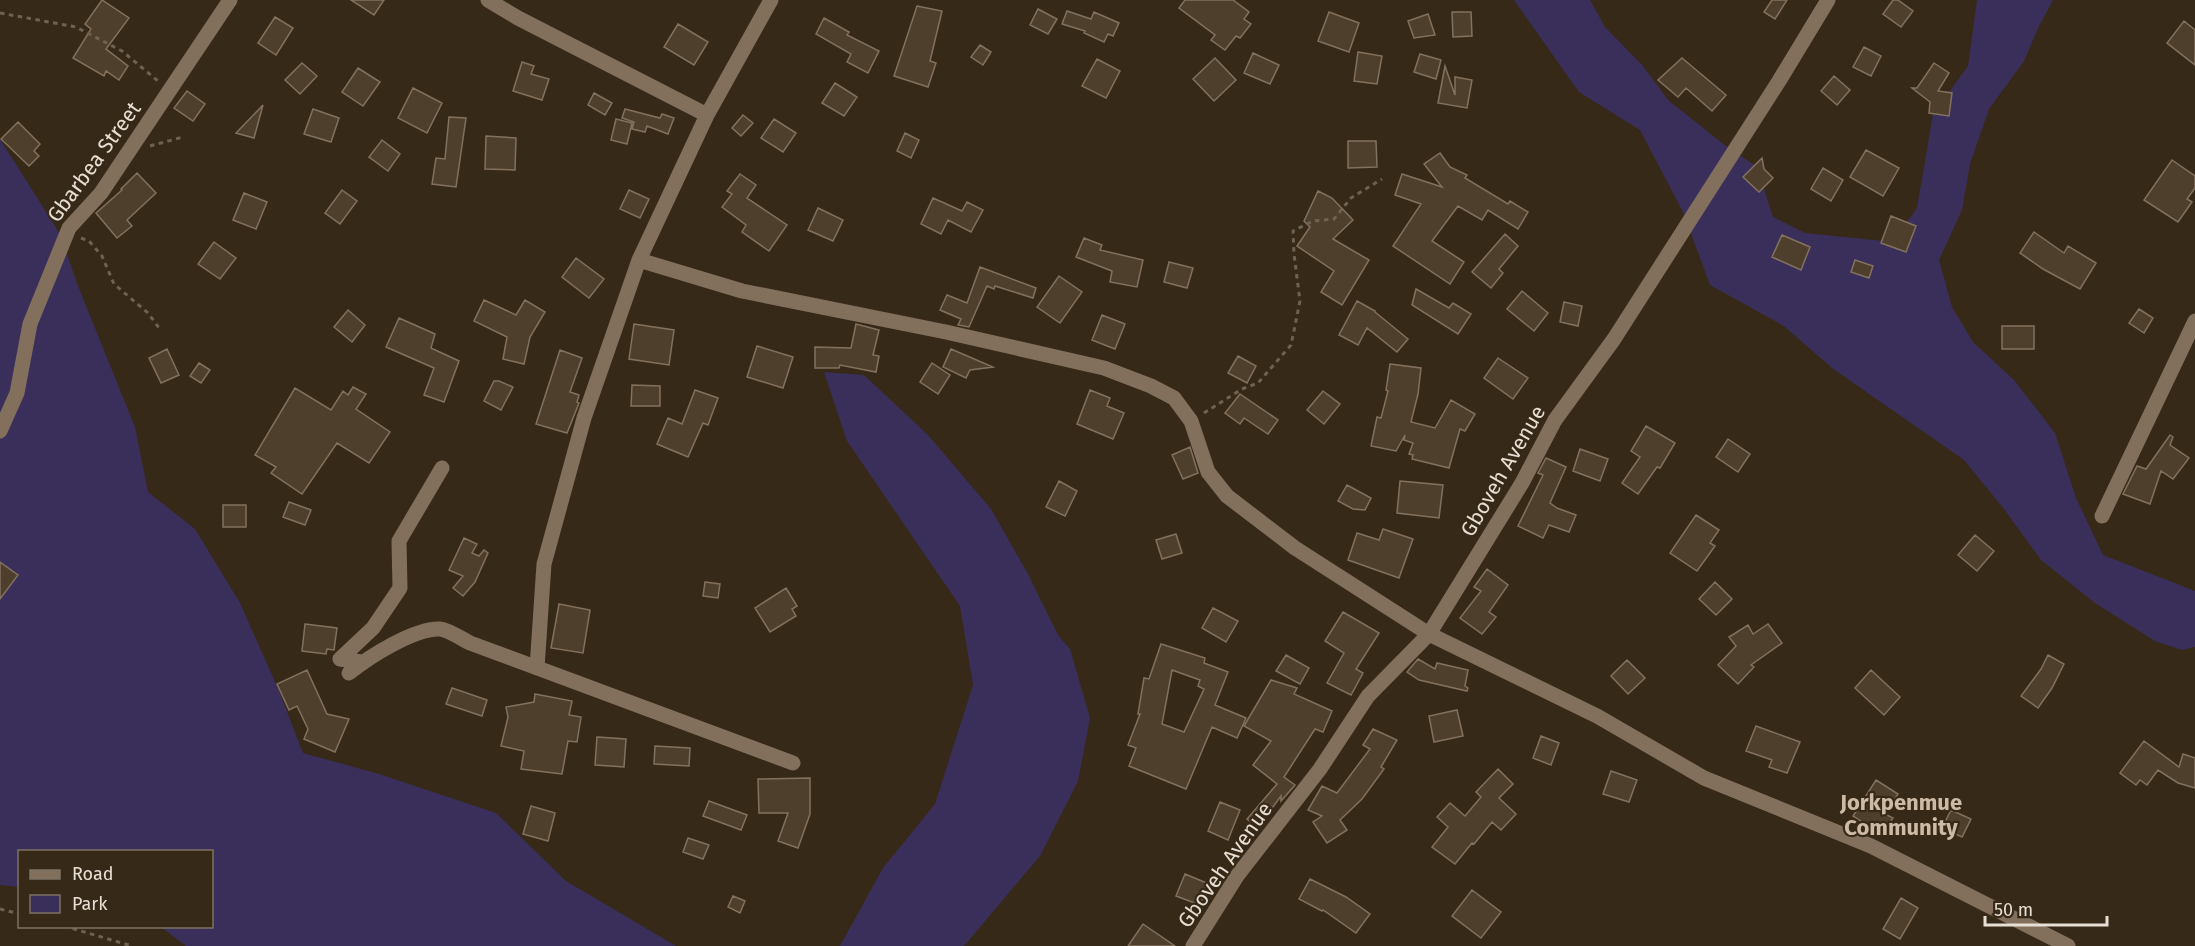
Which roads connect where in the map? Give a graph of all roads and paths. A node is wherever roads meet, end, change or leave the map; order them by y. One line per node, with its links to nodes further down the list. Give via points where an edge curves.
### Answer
1 (230, 0): 6 (street, Gbarbea Street)
2 (489, 0): 7 (street)
3 (771, 0): 7 (street)
4 (1828, 0): 17 (street, Gboveh Avenue, via 1621,329 1555,420 1522,483)
5 (0, 14): 6 (path, via 76,27 122,51)
6 (170, 92): 14 (street, Gbarbea Street, via 101,193 69,228 30,324 16,393)
7 (707, 115): 10 (street)
8 (1382, 179): 13 (path, via 1351,198 1334,219 1313,221 1293,231 1300,301 1291,345 1258,383)
9 (76, 237): 12 (path, via 89,241 102,256 114,284 148,313)
10 (639, 260): 13 (street, via 742,291 1104,368 1174,398); 19 (street, via 584,418 544,564)
11 (2195, 321): 16 (street)
12 (159, 328)
13 (1191, 421): 17 (street, via 1208,472 1227,496 1295,548)
14 (0, 431)
15 (442, 468): 18 (street, via 399,541 400,588 373,628 340,658)
16 (2102, 516)
17 (1429, 634): 26 (street, Gboveh Avenue, via 1368,696 1320,769 1237,876); 27 (street, via 1597,716 1704,778 1871,846)
18 (362, 662): 19 (street, via 409,636 441,629); 20 (street)
19 (537, 668): 21 (street)
20 (349, 673)
21 (793, 763)
22 (0, 909): 23 (path)
23 (18, 914)
24 (68, 928): 25 (path)
25 (132, 946)
26 (1193, 946)
27 (2068, 946)

